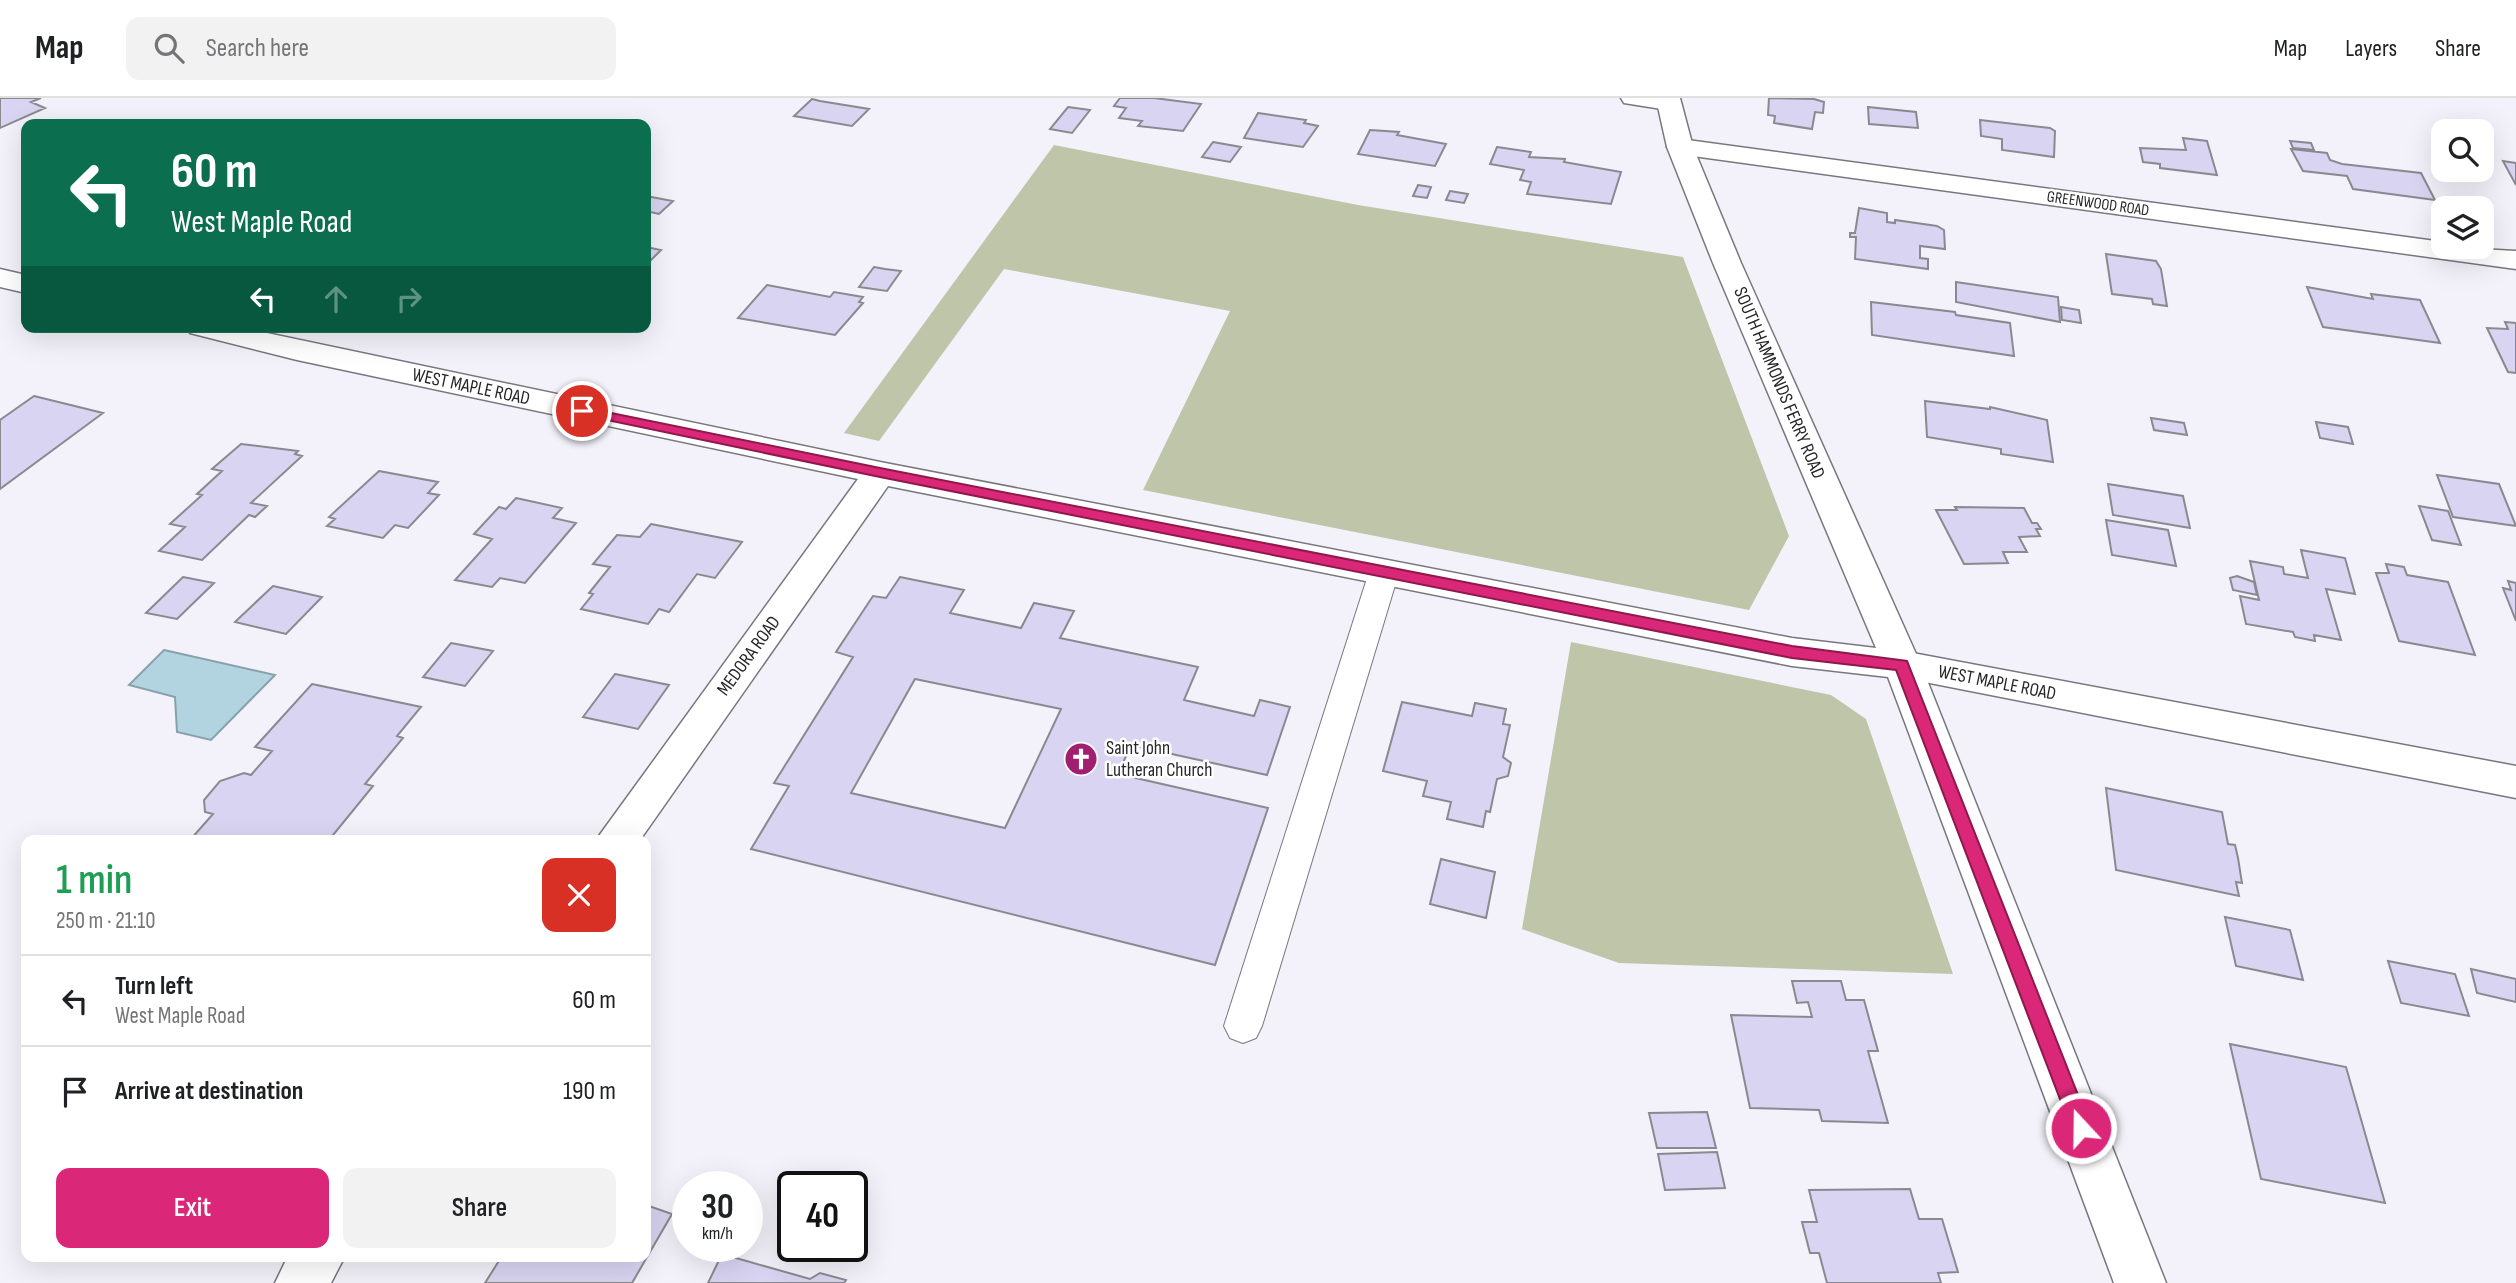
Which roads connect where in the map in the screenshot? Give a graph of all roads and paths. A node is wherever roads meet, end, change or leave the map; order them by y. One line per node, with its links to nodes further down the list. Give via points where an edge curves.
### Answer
1 (1633, 98): 2 (street)
2 (1668, 101): 3 (street, SOUTH HAMMONDS FERRY ROAD)
3 (1680, 147): 4 (street, GREENWOOD ROAD); 10 (street, SOUTH HAMMONDS FERRY ROAD)
4 (2516, 260)
5 (0, 278): 6 (street)
6 (21, 283)
7 (225, 333): 8 (street, WEST MAPLE ROAD)
8 (880, 473): 9 (street, WEST MAPLE ROAD); 12 (street, MEDORA ROAD)
9 (1384, 572): 10 (street, WEST MAPLE ROAD, via 1792,652); 13 (lane)
10 (1902, 665): 11 (street, WEST MAPLE ROAD); 16 (street, SOUTH HAMMONDS FERRY ROAD)
11 (2516, 782)
12 (621, 835)
13 (1244, 1026)
14 (316, 1262): 15 (street)
15 (300, 1283)
16 (2140, 1283)

